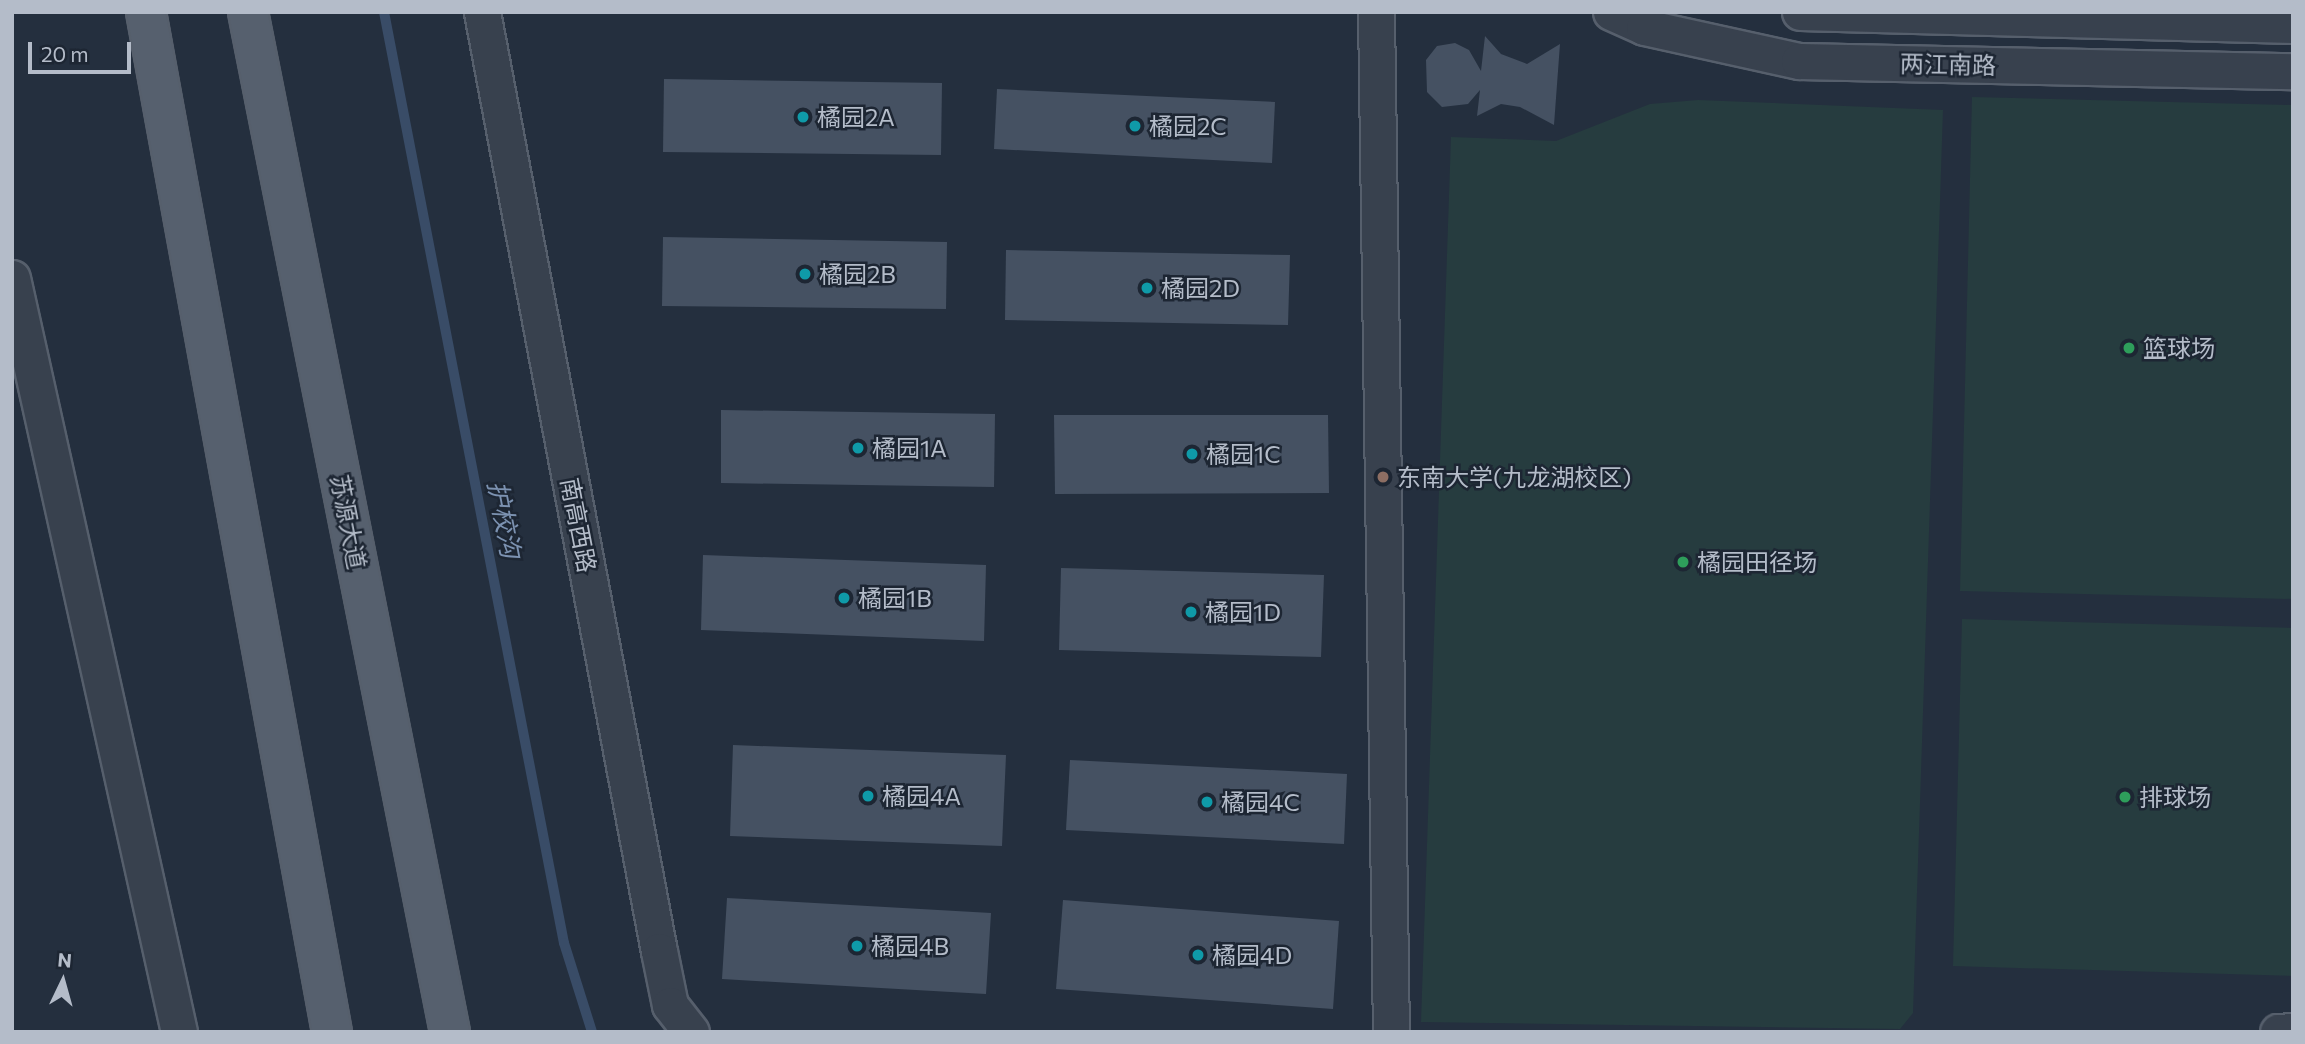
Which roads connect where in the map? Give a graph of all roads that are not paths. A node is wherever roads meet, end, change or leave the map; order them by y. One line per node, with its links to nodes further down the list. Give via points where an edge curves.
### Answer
1 (145, 12): 14 (main road)
2 (248, 12): 15 (main road, 苏源大道)
3 (482, 12): 16 (street, 南高西路, via 670,1005)
4 (1376, 12): 17 (street)
5 (1611, 12): 9 (street, 两江南路, via 1644,27 1799,61)
6 (1800, 12): 7 (street, 两江南路)
7 (2143, 21): 8 (street, 两江南路); 9 (street)
8 (2293, 25)
9 (2142, 68): 10 (street, 两江南路)
10 (2293, 71)
11 (12, 278): 13 (street)
12 (2293, 1031): 18 (street)
13 (179, 1032)
14 (332, 1032)
15 (450, 1032)
16 (691, 1032)
17 (1391, 1032)
18 (2278, 1032)

